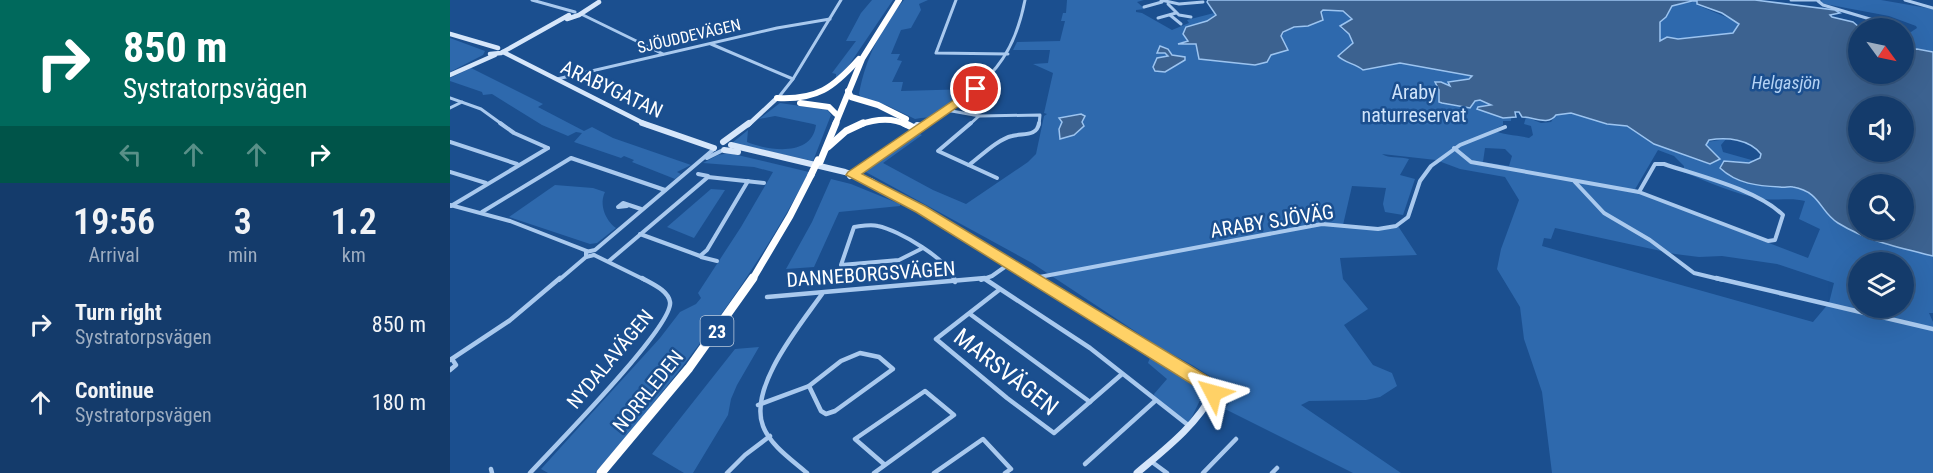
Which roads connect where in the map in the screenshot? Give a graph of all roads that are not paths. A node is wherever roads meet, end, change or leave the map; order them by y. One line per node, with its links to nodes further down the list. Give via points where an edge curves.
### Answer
1 (532, 0): 16 (street)
2 (841, 0): 23 (street)
3 (898, 0): 30 (highway, 23); 34 (highway, 23)
4 (956, 0): 29 (street, via 936,53)
5 (1025, 0): 29 (street)
6 (1791, 0): 10 (street)
7 (1905, 0): 11 (street)
8 (601, 1): 18 (street)
9 (1162, 1): 13 (street); 14 (street)
10 (1818, 1): 22 (street)
11 (1913, 1): 15 (street)
12 (1203, 2): 13 (street)
13 (1168, 3): 17 (street)
14 (1144, 7)
15 (1933, 8)
16 (564, 10): 18 (street); 18 (street)
17 (1177, 13): 19 (street); 20 (street)
18 (575, 14): 27 (street); 28 (street)
19 (1169, 15): 21 (street); 24 (street)
20 (1191, 16)
21 (1158, 18)
22 (1868, 18)
23 (830, 19): 26 (street, SJÖUDDEVÄGEN); 32 (street)
24 (1181, 24)
25 (450, 34): 27 (street, ARABYGATAN)
26 (710, 44): 28 (street, SJÖUDDEVÄGEN); 32 (street)
27 (497, 51): 31 (street); 33 (street, ARABYGATAN)
28 (664, 54): 33 (street, SJÖUDDEVÄGEN)
29 (1008, 54): 39 (street, via 990,77)
30 (859, 59): 36 (highway, via 836,84 820,94 799,100); 40 (highway, 23)
31 (450, 75)
32 (793, 79): 36 (street)
33 (553, 80): 47 (street, ARABYGATAN, via 636,121)
34 (848, 91): 44 (highway, via 851,98 883,107); 52 (highway, 23)
35 (450, 98): 37 (street)
36 (776, 100): 40 (highway, via 825,106); 45 (street)
37 (462, 102): 38 (street); 56 (street, via 548,148)
38 (450, 108)
39 (946, 110): 41 (street); 42 (street)
40 (836, 114): 54 (highway, 23)
41 (980, 116): 57 (street, via 938,151); 57 (street, via 1040,115 1035,134 1010,136)
42 (933, 119): 44 (street)
43 (1505, 127): 51 (street, ARABY SJÖVÄG)
44 (917, 128): 52 (highway, via 896,120 867,121 845,131); 61 (street)
45 (742, 130): 48 (street); 49 (street)
46 (450, 142): 56 (street)
47 (701, 142): 48 (street, ARABYGATAN); 50 (street, ARABYGATAN)
48 (722, 142): 49 (street, ARABYGATAN); 50 (street)
49 (730, 144): 53 (street); 61 (street)
50 (714, 148): 53 (street, ARABYGATAN); 55 (street)
51 (1455, 149): 65 (street, via 1471,162); 83 (street, ARABY SJÖVÄG, via 1438,158 1423,176 1408,215 1395,226 1322,224)
52 (825, 150): 54 (highway, 23)
53 (723, 151): 55 (street); 61 (street)
54 (819, 161): 60 (highway, 23, bridge)
55 (699, 163): 68 (street)
56 (518, 165): 66 (street)
57 (969, 165): 63 (street)
58 (450, 172): 66 (street)
59 (698, 174): 62 (street)
60 (813, 175): 105 (highway, NORRLEDEN / 23, via 734,308); 106 (highway, NORRLEDEN / 23, via 787,231 737,309 690,373)
61 (851, 176): 82 (street, via 883,188)
62 (708, 177): 64 (street); 74 (street)
63 (997, 178)
64 (748, 181): 67 (street); 78 (street)
65 (1575, 182): 69 (street); 90 (street, via 1604,213 1650,240 1691,272)
66 (486, 183): 70 (street)
67 (764, 183)
68 (665, 190): 72 (street); 73 (street, via 571,158)
69 (1639, 192): 69 (street, via 1655,164 1660,163 1766,201 1783,215 1775,240 1768,241)
70 (451, 206): 73 (street)
71 (627, 206): 72 (street)
72 (642, 209): 77 (street)
73 (482, 212): 76 (street)
74 (640, 234): 78 (street); 80 (street)
75 (921, 249): 75 (street, via 886,227 856,226 852,228 842,265 899,260); 85 (street, via 952,270)
76 (587, 251): 77 (street); 79 (street)
77 (594, 252): 79 (street); 80 (street, NYDALAVÄGEN)
78 (700, 256): 81 (street)
79 (586, 257): 91 (street, via 509,321)
80 (609, 261): 104 (street, NYDALAVÄGEN, via 663,291 670,302 667,317 646,346)
81 (717, 261)
82 (1009, 264): 83 (street); 84 (street, DANNEBORGSVÄGEN)
83 (1034, 278): 98 (street, via 1212,389 1211,397)
84 (986, 279): 85 (street, DANNEBORGSVÄGEN); 86 (street)
85 (955, 282): 87 (street, DANNEBORGSVÄGEN)
86 (999, 290): 89 (street); 93 (street, via 1090,348)
87 (823, 294): 88 (street, DANNEBORGSVÄGEN); 97 (street, via 766,382)
88 (767, 297)
89 (970, 314): 96 (street); 96 (street, MARSVÄGEN, via 936,339 1054,433)
90 (1933, 329)
91 (451, 360): 92 (street, via 456,365)
92 (450, 370)
93 (1122, 374): 95 (street); 96 (street)
94 (809, 386): 94 (street, via 826,414 893,369 878,356 854,354); 97 (street)
95 (1155, 401): 98 (street); 102 (street)
96 (1090, 402)
97 (758, 405): 99 (street, via 762,424)
98 (1188, 425): 101 (street)
99 (770, 436): 107 (street); 108 (street)
100 (1236, 439): 114 (street)
101 (1152, 461): 112 (street); 113 (street)
102 (1085, 464)
103 (885, 465): 103 (street, via 920,440 954,415 925,391 855,439); 109 (street)
104 (530, 473)
105 (600, 473)
106 (606, 473)
107 (727, 473)
108 (807, 473)
109 (874, 473)
110 (934, 473): 111 (street, via 983,439 1011,468)
111 (1005, 473)
112 (1137, 473)
113 (1167, 473)
114 (1203, 473)

